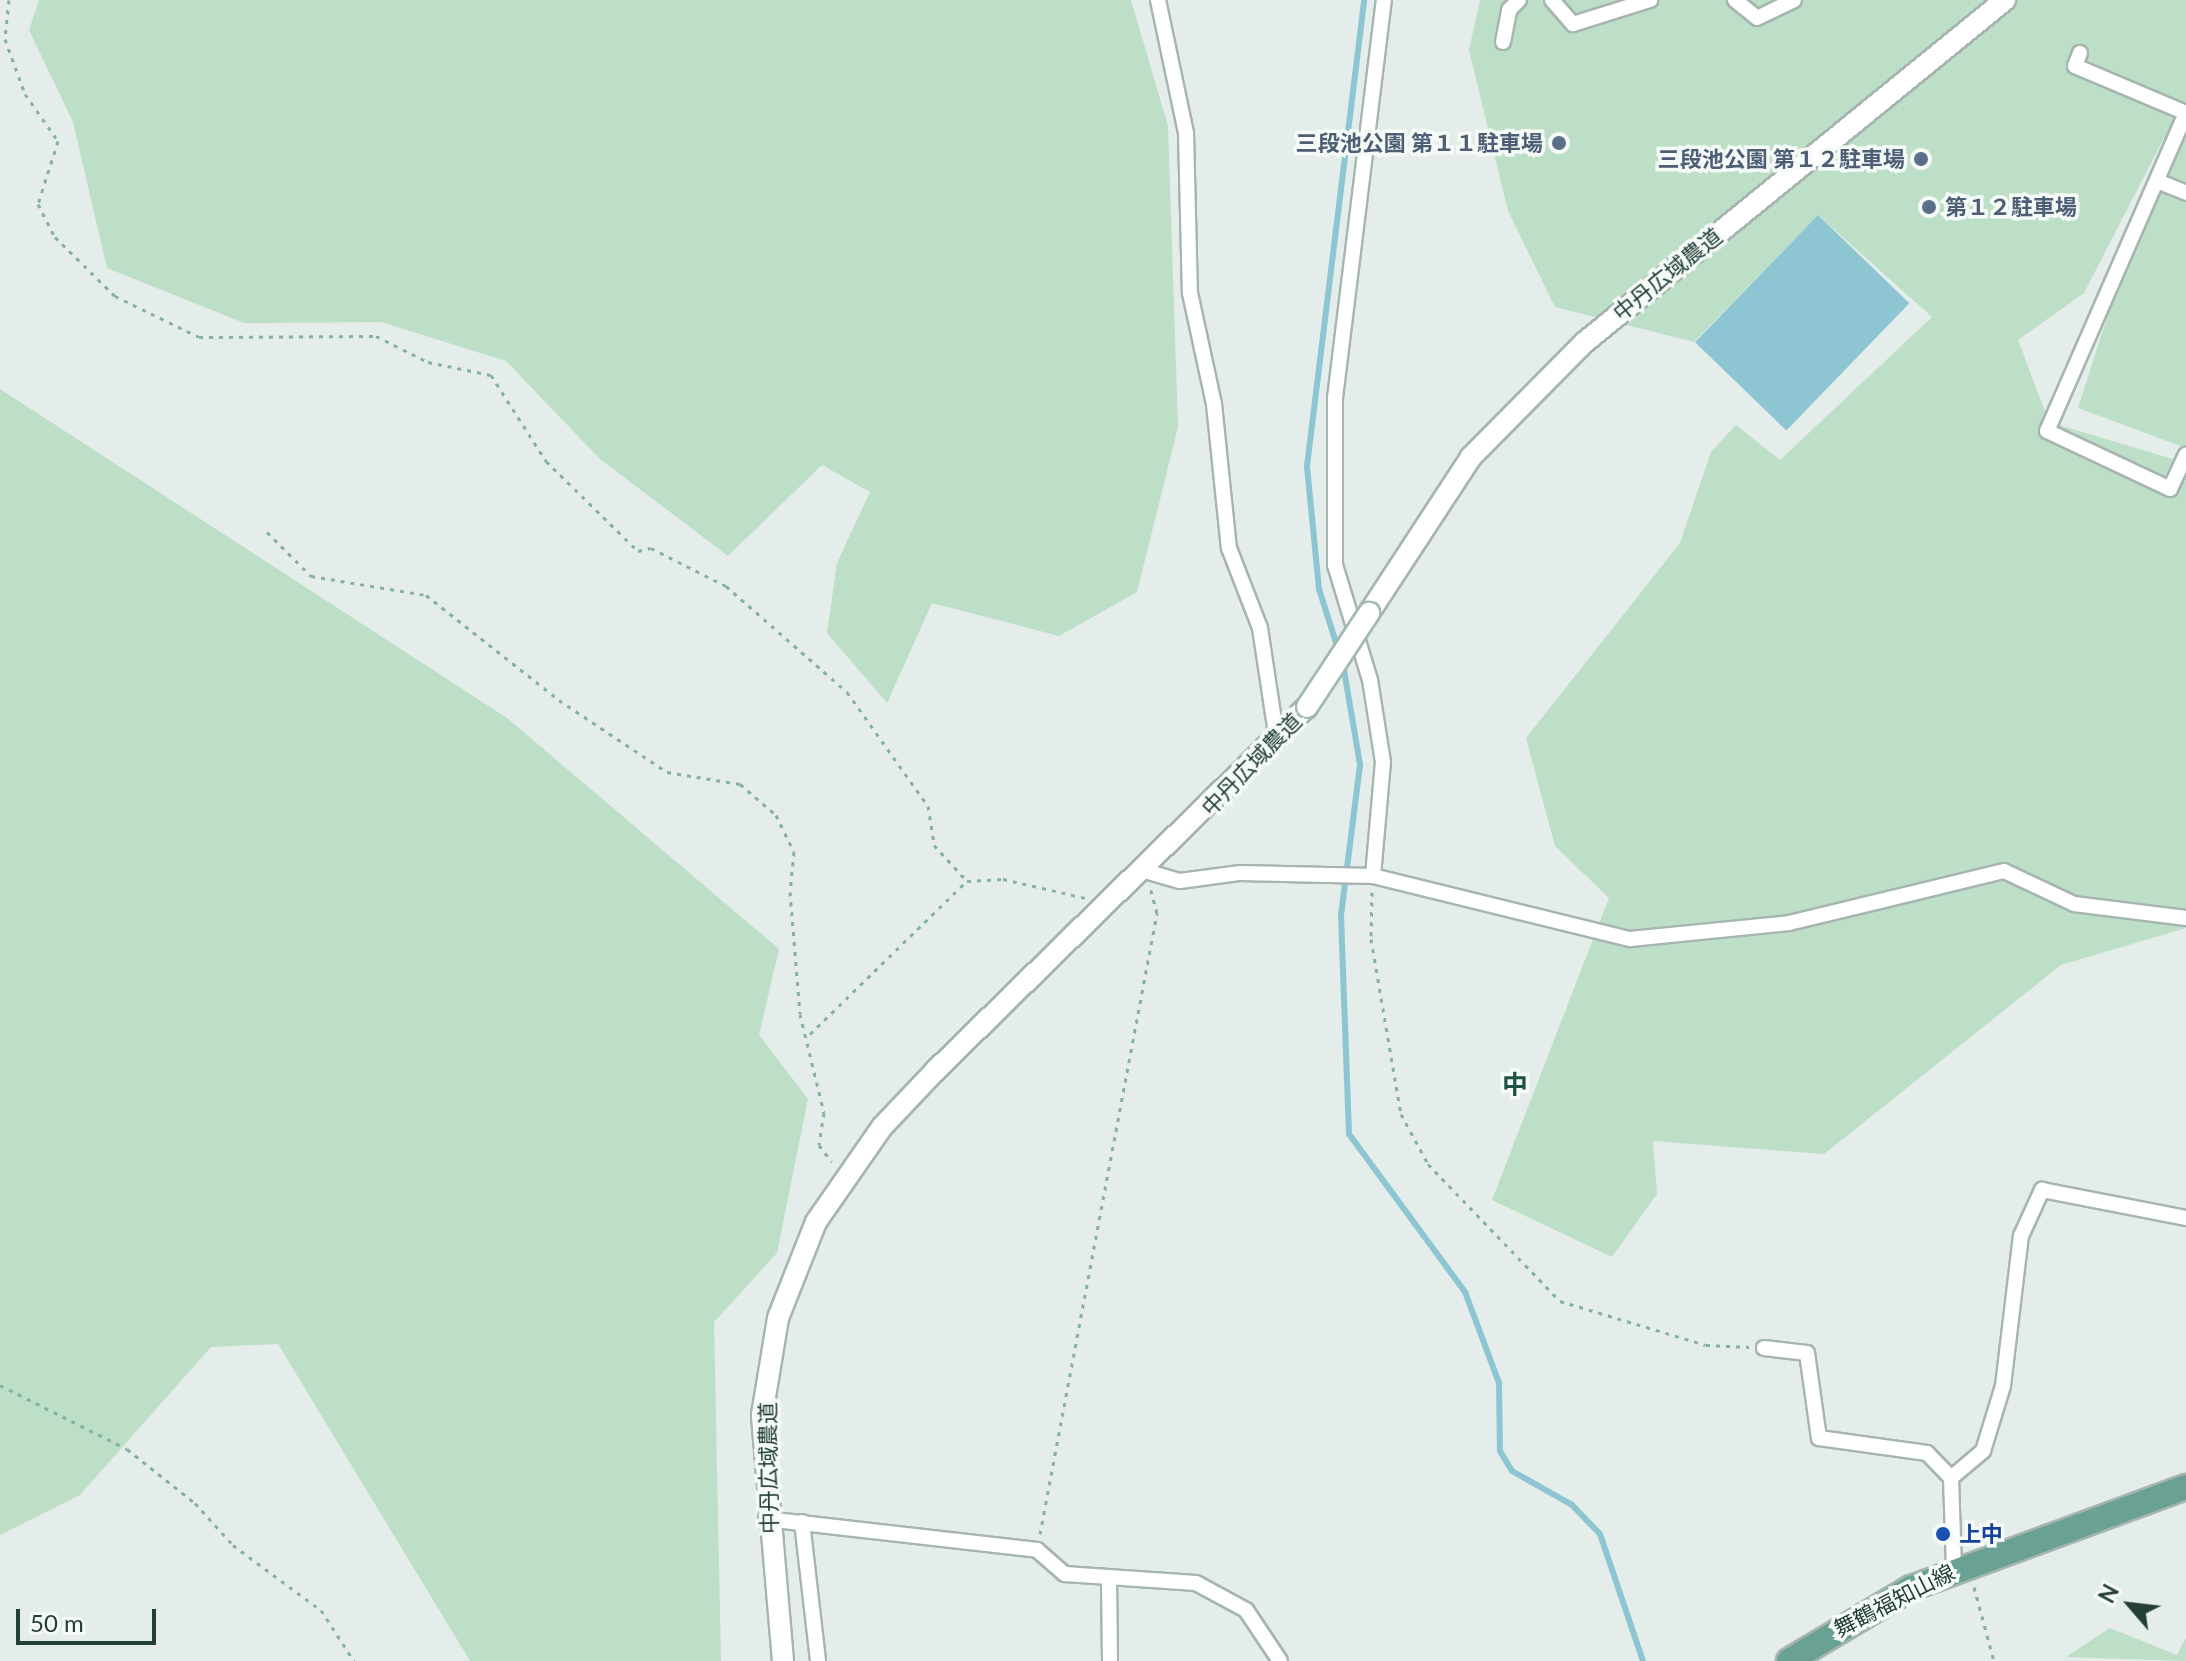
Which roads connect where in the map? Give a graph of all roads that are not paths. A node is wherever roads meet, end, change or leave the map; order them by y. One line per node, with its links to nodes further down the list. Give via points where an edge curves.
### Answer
1 (1158, 0): 14 (street, via 1186,133 1190,293 1214,404 1229,548 1260,628)
2 (1384, 0): 16 (street, via 1335,398 1335,565 1370,680 1383,762)
3 (1519, 0): 9 (street, via 1509,10)
4 (1552, 0): 5 (street, via 1573,24)
5 (1650, 0)
6 (1735, 0): 7 (street, via 1757,18)
7 (1794, 0)
8 (2005, 0): 14 (street, 中丹広域農道, bridge, via 1585,342 1471,457 1307,707)
9 (1503, 42)
10 (2080, 53): 11 (street, via 2075,66 2186,113)
11 (2157, 181): 12 (street); 13 (street, via 2047,431 2170,489)
12 (2186, 193)
13 (2186, 455)
14 (1277, 741): 15 (street, 中丹広域農道)
15 (1145, 871): 16 (street, via 1180,881 1240,873); 22 (street, 中丹広域農道, via 936,1070 843,1176 793,1270 778,1318 762,1415)
16 (1373, 876): 17 (street, via 1630,939 1789,923 2004,871 2074,904)
17 (2186, 918)
18 (2186, 1218): 20 (street, via 2042,1190 2021,1236 2020,1286 1983,1451)
19 (1764, 1348): 20 (street, via 1807,1353 1819,1438 1927,1453)
20 (1951, 1478): 24 (street)
21 (2186, 1487): 24 (main road, 舞鶴福知山線)
22 (766, 1519): 23 (street); 26 (street, 中丹広域農道)
23 (802, 1522): 25 (street, via 1037,1550 1065,1574); 27 (street)
24 (1961, 1567): 30 (main road, 舞鶴福知山線, via 1850,1619)
25 (1109, 1577): 28 (street); 29 (street, via 1196,1583 1246,1610)
26 (783, 1661)
27 (818, 1661)
28 (1110, 1661)
29 (1280, 1661)
30 (1789, 1661)

